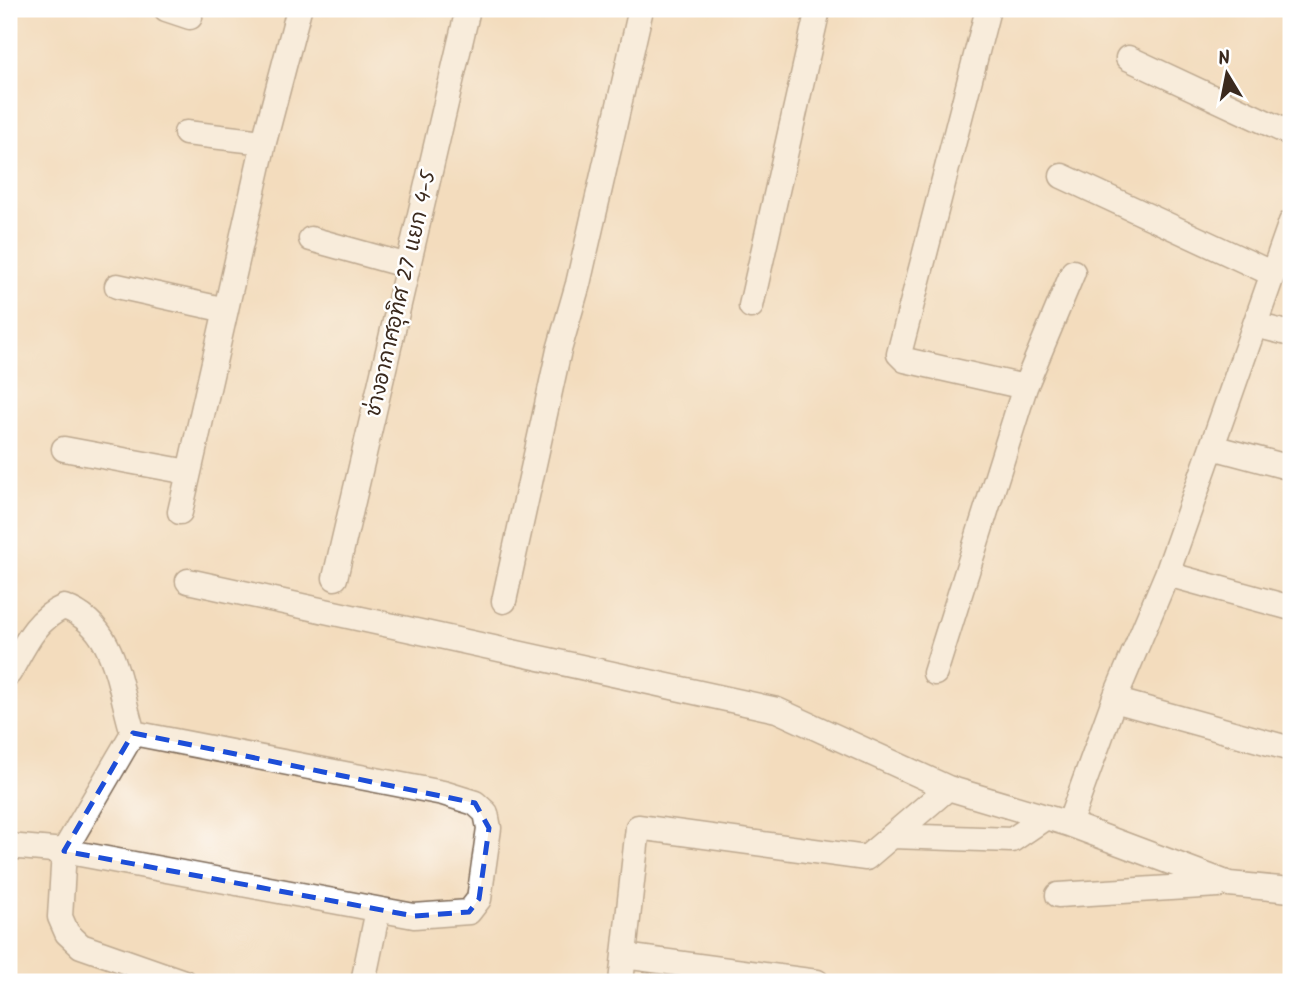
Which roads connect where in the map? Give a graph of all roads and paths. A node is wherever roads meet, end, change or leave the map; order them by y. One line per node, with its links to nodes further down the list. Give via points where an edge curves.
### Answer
1 (166, 9): 7 (street)
2 (299, 9): 11 (street)
3 (468, 9): 15 (street, ช่างอากาศอุทิศ 27 แยก 4-5)
4 (641, 9): 32 (street)
5 (818, 9): 19 (street)
6 (988, 9): 23 (street, via 899,354 905,360)
7 (190, 17)
8 (1128, 58): 10 (street)
9 (186, 133): 11 (street)
10 (1291, 134)
11 (264, 142): 20 (street)
12 (1062, 176): 17 (street)
13 (1291, 222): 17 (street)
14 (311, 239): 15 (street)
15 (408, 266): 30 (street, ช่างอากาศอุทิศ 27 แยก 4-5)
16 (1073, 272): 23 (street)
17 (1273, 274): 21 (street)
18 (117, 286): 20 (street)
19 (751, 306)
20 (226, 310): 27 (street)
21 (1255, 325): 22 (street); 24 (street)
22 (1291, 334)
23 (1025, 387): 35 (street)
24 (1212, 447): 26 (street); 29 (street)
25 (64, 449): 27 (street)
26 (1291, 468)
27 (188, 472): 28 (street)
28 (180, 512)
29 (1167, 574): 33 (street); 36 (street)
30 (335, 578)
31 (188, 581): 39 (street, via 777,710)
32 (504, 601)
33 (1291, 608)
34 (9, 673): 37 (street, via 48,614 64,607 76,611 104,635)
35 (935, 673)
36 (1114, 700): 38 (street); 40 (street)
37 (133, 733): 43 (street); 47 (street, via 443,793 475,803 486,813 489,828 480,899 470,912 414,916)
38 (1291, 749)
39 (948, 788): 40 (street); 41 (street)
40 (1057, 821): 41 (street, via 1012,839); 44 (street)
41 (892, 836): 48 (street, via 866,858 638,827)
42 (9, 846): 43 (street)
43 (64, 851): 47 (street); 49 (street, via 60,917 67,933 81,946)
44 (1228, 884): 45 (street); 46 (street)
45 (1291, 890)
46 (1058, 895)
47 (378, 911): 50 (street)
48 (624, 956): 51 (street); 52 (street)
49 (184, 982)
50 (363, 982)
51 (621, 982)
52 (817, 982)

